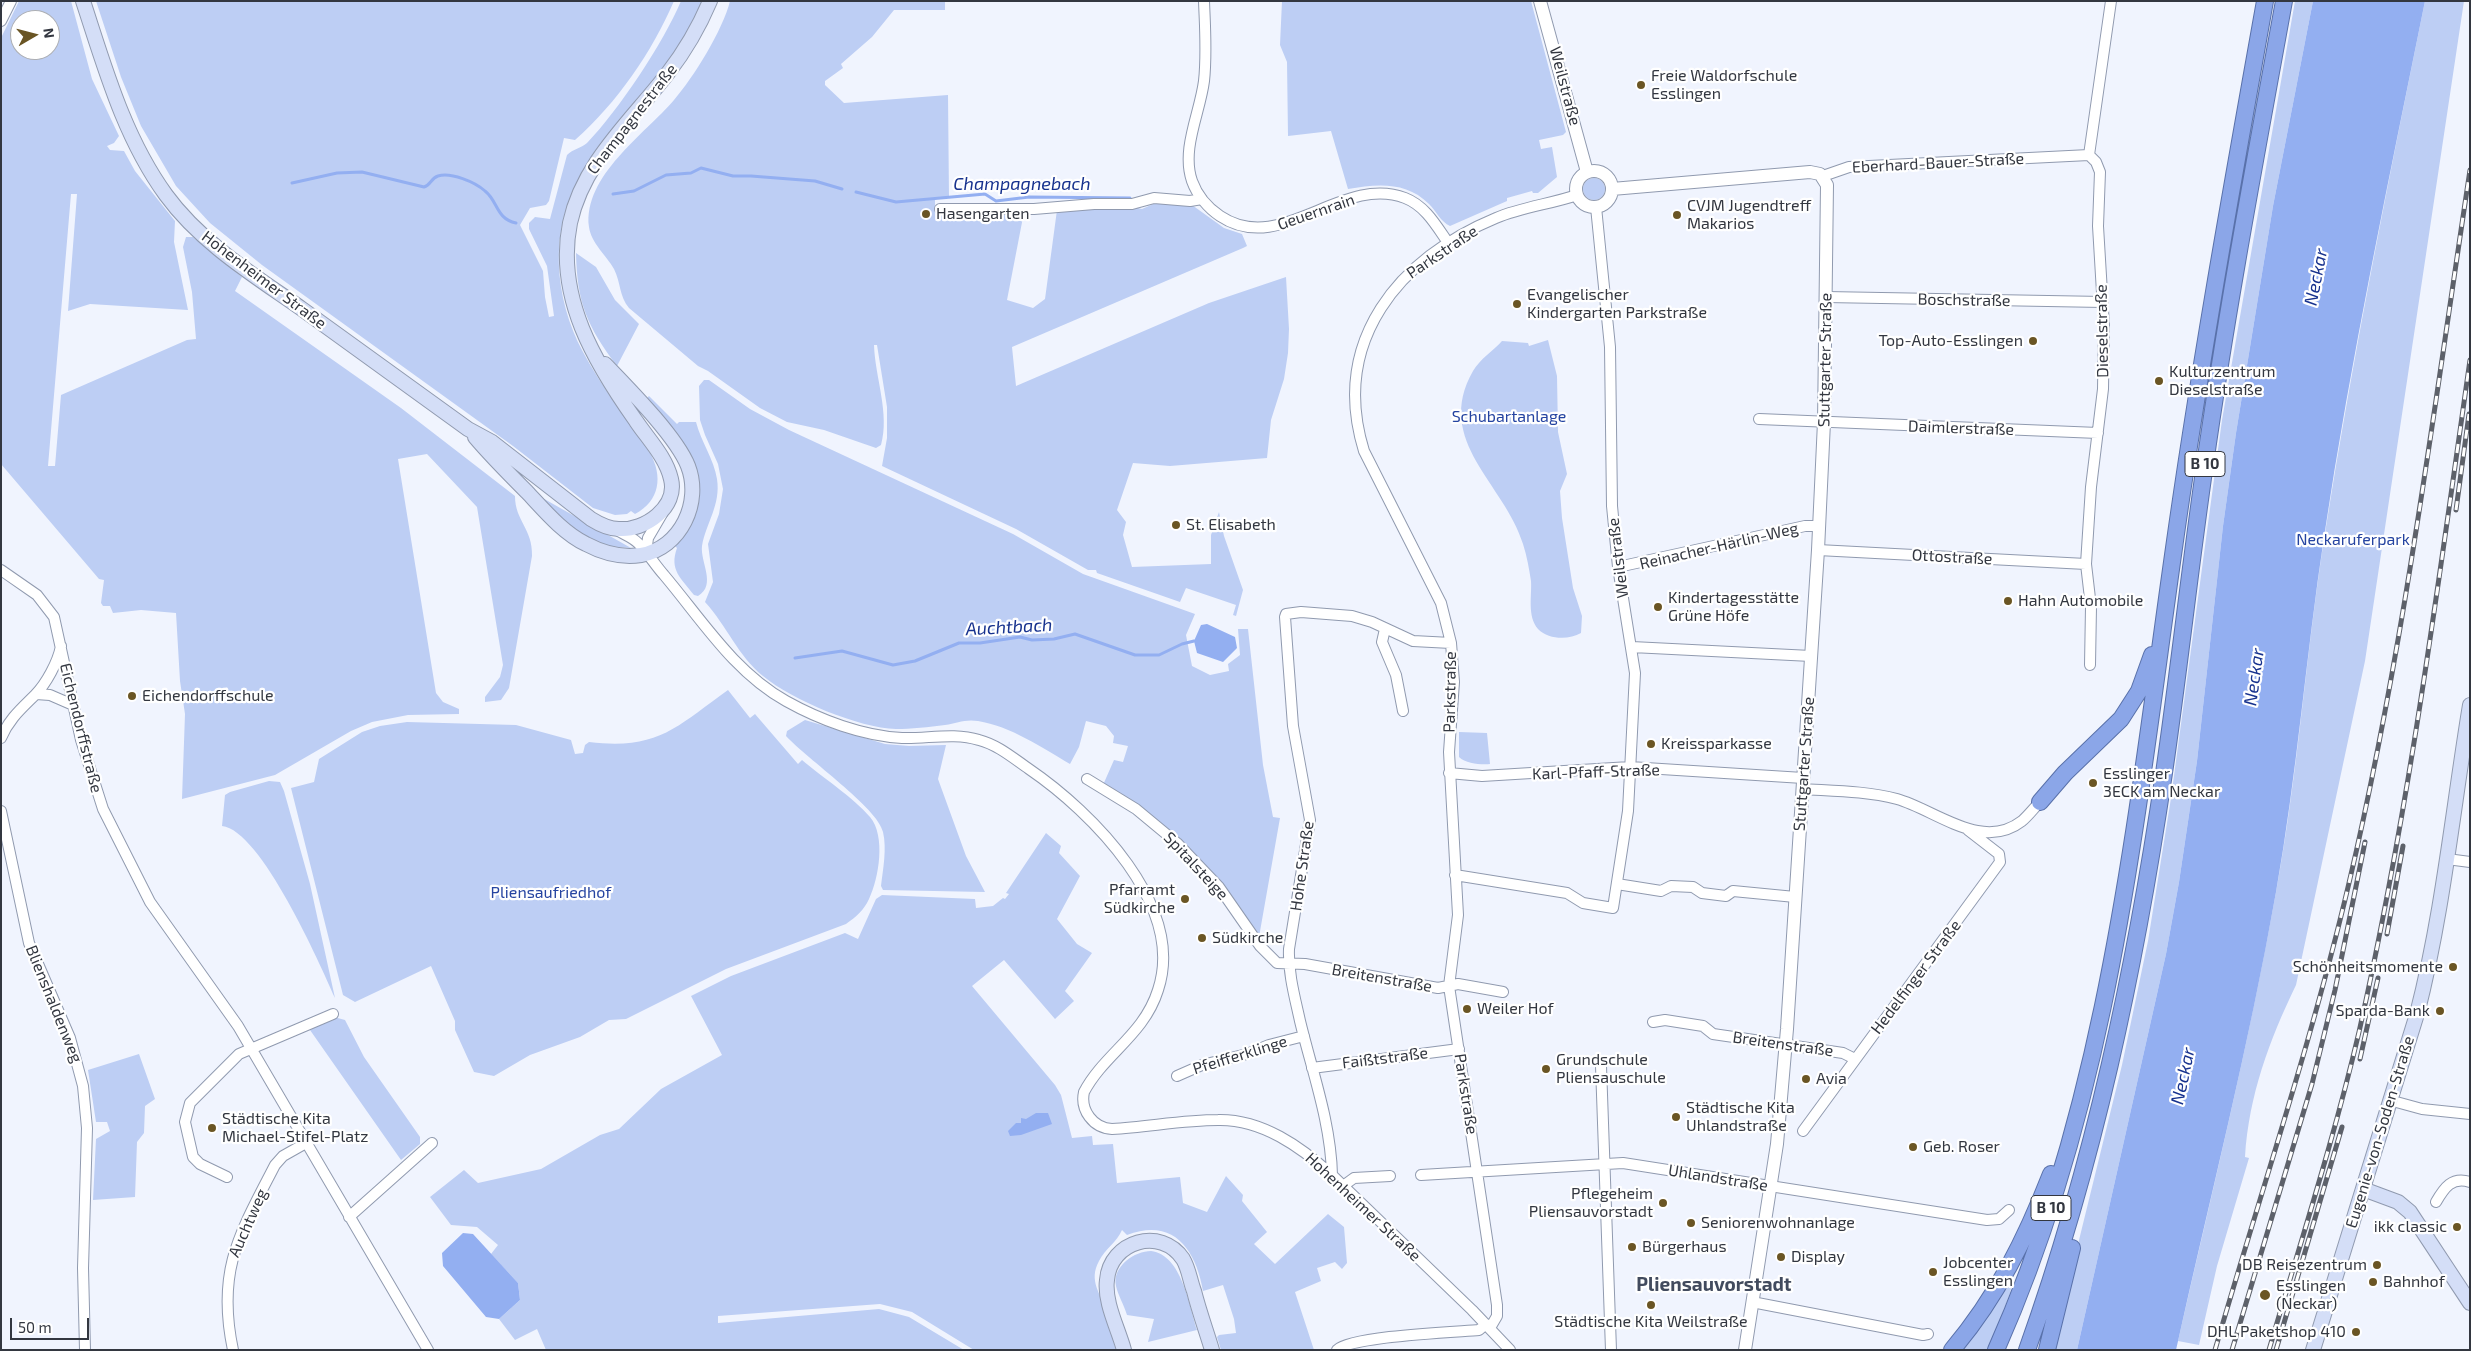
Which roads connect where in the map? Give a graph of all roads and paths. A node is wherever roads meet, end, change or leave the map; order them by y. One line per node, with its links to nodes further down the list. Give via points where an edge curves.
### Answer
1 (11, 1): 9 (street)
2 (83, 1): 24 (main road, Hohenheimer Straße, via 124,118 147,163 177,208 200,232 243,267)
3 (710, 1): 21 (main road, Champagnestraße, via 681,56 606,149 580,190 571,221 567,266 569,288 576,313)
4 (1204, 1): 15 (street, Geuernrain, via 1204,79 1188,159 1192,179)
5 (1540, 1): 11 (street, Weilstraße)
6 (2110, 1): 10 (street)
7 (2265, 1): 34 (highway, B 10, via 2206,332)
8 (2284, 1): 73 (highway, B 10, via 2212,412 2166,762 2145,892)
9 (1, 21)
10 (2089, 155): 12 (street, Eberhard-Bauer-Straße, via 1849,167); 20 (street, Dieselstraße, via 2100,172 2098,226)
11 (1587, 172): 13 (street, via 1605,174); 14 (street, via 1578,182)
12 (1823, 176): 13 (street, Eberhard-Bauer-Straße, via 1810,172); 19 (street, Stuttgarter Straße, via 1827,189)
13 (1612, 189): 16 (street, via 1610,199)
14 (1577, 195): 16 (street, via 1585,204); 18 (street, Parkstraße, via 1496,218)
15 (1202, 199): 17 (street, via 1154,198 1132,204 1034,210); 18 (street, Geuernrain, via 1228,221 1246,227 1266,228 1286,224 1344,200 1376,195 1399,196 1421,208)
16 (1596, 206): 32 (street, Weilstraße, via 1608,324 1610,467)
17 (940, 209)
18 (1449, 244): 36 (street, Parkstraße, via 1408,274 1381,305 1362,351 1354,399 1366,456 1441,603)
19 (1826, 298): 20 (street, Boschstraße); 23 (street, Stuttgarter Straße)
20 (2103, 302): 25 (street, Dieselstraße, via 2103,383)
21 (596, 355): 26 (main road, Champagnestraße, via 614,391 668,470 672,491); 30 (main road, Champagnestraße, via 671,440 686,462 690,475 692,502 682,525 666,543)
22 (1759, 419): 23 (street, Daimlerstraße)
23 (1824, 422): 25 (street, Daimlerstraße); 27 (street, Stuttgarter Straße)
24 (468, 428): 28 (main road, Hohenheimer Straße, via 492,442 591,519); 30 (main road, Hohenheimer Straße, via 550,516 577,539 610,553)
25 (2098, 432): 31 (street, Dieselstraße)
26 (664, 509): 28 (main road, via 638,526); 30 (street, Champagnestraße, via 648,538)
27 (1819, 526): 29 (street, Stuttgarter Straße); 32 (street, Reinacher-Härlin-Weg, via 1805,526)
28 (615, 529): 30 (street, Hohenheimer Straße, via 636,542)
29 (1818, 550): 31 (street, Ottostraße); 39 (street, Stuttgarter Straße)
30 (646, 554): 80 (street, Hohenheimer Straße, via 733,660 777,696 820,717 878,734 906,738 968,737 992,745 1066,797 1116,850 1154,912 1162,934 1164,964 1158,992 1147,1015 1084,1092 1084,1107 1095,1122 1112,1129 1219,1120 1247,1124 1284,1139)
31 (2086, 564): 40 (street, Dieselstraße, via 2091,607)
32 (1618, 567): 38 (street, Weilstraße)
33 (1, 570): 37 (street, Eichendorffstraße, via 30,589 48,606 56,622)
34 (2164, 619): 50 (highway, via 2144,680 2127,711); 68 (highway, B 10, via 2130,862)
35 (1385, 629): 36 (street, via 1413,641); 44 (street, via 1382,642 1396,675); 58 (street, Hohe Straße, via 1352,616 1286,614 1293,726 1310,820 1289,949)
36 (1452, 642): 47 (street, Parkstraße, via 1454,682)
37 (61, 646): 41 (street); 42 (street, Eichendorffstraße)
38 (1632, 647): 39 (street); 46 (street, Weilstraße, via 1635,680)
39 (1812, 656): 49 (street, Stuttgarter Straße)
40 (2090, 665)
41 (36, 694): 42 (street, via 59,698); 45 (street, via 15,714)
42 (73, 705): 65 (street, Eichendorffstraße, via 95,788 139,884)
43 (2470, 705): 53 (main road, Eugenie-von-Soden-Straße)
44 (1403, 711)
45 (1, 738)
46 (1630, 768): 47 (street, Karl-Pfaff-Straße, via 1482,776); 49 (street, Karl-Pfaff-Straße); 56 (street, Weilstraße, via 1627,821)
47 (1449, 772): 55 (street, Parkstraße)
48 (1087, 779): 58 (street, Spitalsteige, via 1136,810 1177,842 1226,897 1268,956 1276,963)
49 (1802, 784): 52 (street, Karl-Pfaff-Straße, via 1894,799); 57 (street, Stuttgarter Straße)
50 (2040, 802): 52 (street, Karl-Pfaff-Straße, via 2021,822 2003,830)
51 (1, 811): 96 (street, Blienshaldenweg, via 29,943 70,1038 83,1086 87,1128 83,1268)
52 (1968, 830): 67 (street, Hedelfinger Straße, via 1999,854 2000,862)
53 (2447, 859): 54 (street); 72 (main road, Eugenie-von-Soden-Straße, via 2421,1000)
54 (2470, 862)
55 (1455, 875): 56 (street, Weilstraße, via 1567,893 1583,903 1613,908); 59 (street, Parkstraße, via 1458,915)
56 (1617, 884): 57 (street, via 1661,891 1670,887 1693,887 1702,893 1726,896 1733,891)
57 (1795, 897): 64 (street, Stuttgarter Straße)
58 (1290, 964): 59 (street, Breitenstraße, via 1343,970 1355,975 1438,988); 63 (street, Hohe Straße)
59 (1449, 986): 60 (street, Breitenstraße, via 1458,984); 66 (street, Parkstraße)
60 (1503, 992)
61 (333, 1014): 65 (street)
62 (1653, 1022): 64 (street, Breitenstraße, via 1666,1020 1703,1026 1713,1034)
63 (1304, 1036): 70 (street, Hohe Straße); 71 (street, Pfeifferklinge, via 1202,1065)
64 (1785, 1046): 67 (street, Breitenstraße, via 1843,1053); 86 (street, Stuttgarter Straße)
65 (252, 1048): 76 (street, Eichendorffstraße); 83 (street, via 232,1060 190,1103 185,1117 194,1160)
66 (1459, 1049): 70 (street, Faißtstraße); 79 (street, Parkstraße)
67 (1855, 1059): 75 (street, Hedelfinger Straße)
68 (2091, 1061): 104 (highway, via 2052,1173 2019,1250 1982,1312); 105 (highway, B 10, via 2047,1219 2024,1286)
69 (1602, 1066): 78 (street)
70 (1312, 1068): 80 (street, Hohe Straße, via 1331,1151)
71 (1177, 1076)
72 (2389, 1100): 74 (street, via 2422,1109); 87 (main road, Eugenie-von-Soden-Straße)
73 (2101, 1103): 106 (highway, B 10, via 2071,1216); 107 (highway, via 2086,1189)
74 (2470, 1114)
75 (1803, 1130)
76 (306, 1143): 90 (street, Eichendorffstraße); 97 (street, Auchtweg, via 283,1156 275,1165 236,1243 226,1288)
77 (432, 1143): 90 (street)
78 (1604, 1164): 79 (street, Uhlandstraße); 86 (street, Uhlandstraße, via 1629,1164); 102 (street)
79 (1478, 1172): 81 (street, Uhlandstraße); 93 (street, Parkstraße, via 1498,1312)
80 (1332, 1175): 85 (street, Hohenheimer Straße)
81 (1421, 1175)
82 (1390, 1176): 85 (street, via 1354,1178)
83 (227, 1177)
84 (2470, 1182): 88 (street, via 2452,1182)
85 (1343, 1186): 93 (street, Hohenheimer Straße)
86 (1771, 1186): 89 (street, Uhlandstraße, via 1988,1220 1999,1219); 91 (street, Stuttgarter Straße)
87 (2363, 1189): 92 (main road, via 2398,1202 2410,1212); 108 (main road, Eugenie-von-Soden-Straße)
88 (2436, 1202)
89 (2009, 1210)
90 (349, 1217): 98 (street, Eichendorffstraße)
91 (1752, 1302): 94 (street); 103 (street, Stuttgarter Straße)
92 (2470, 1303)
93 (1489, 1326): 95 (street, via 1479,1330 1347,1344); 101 (street, Hohenheimer Straße)
94 (1928, 1334)
95 (1338, 1349)
96 (85, 1350)
97 (233, 1350)
98 (428, 1350)
99 (1124, 1350): 100 (main road, via 1108,1293 1108,1274 1120,1251 1134,1243 1149,1241 1169,1246 1184,1260)
100 (1212, 1350)
101 (1510, 1350)
102 (1611, 1350)
103 (1744, 1350)
104 (1952, 1350)
105 (1996, 1350)
106 (2027, 1350)
107 (2046, 1350)
108 (2313, 1350)

